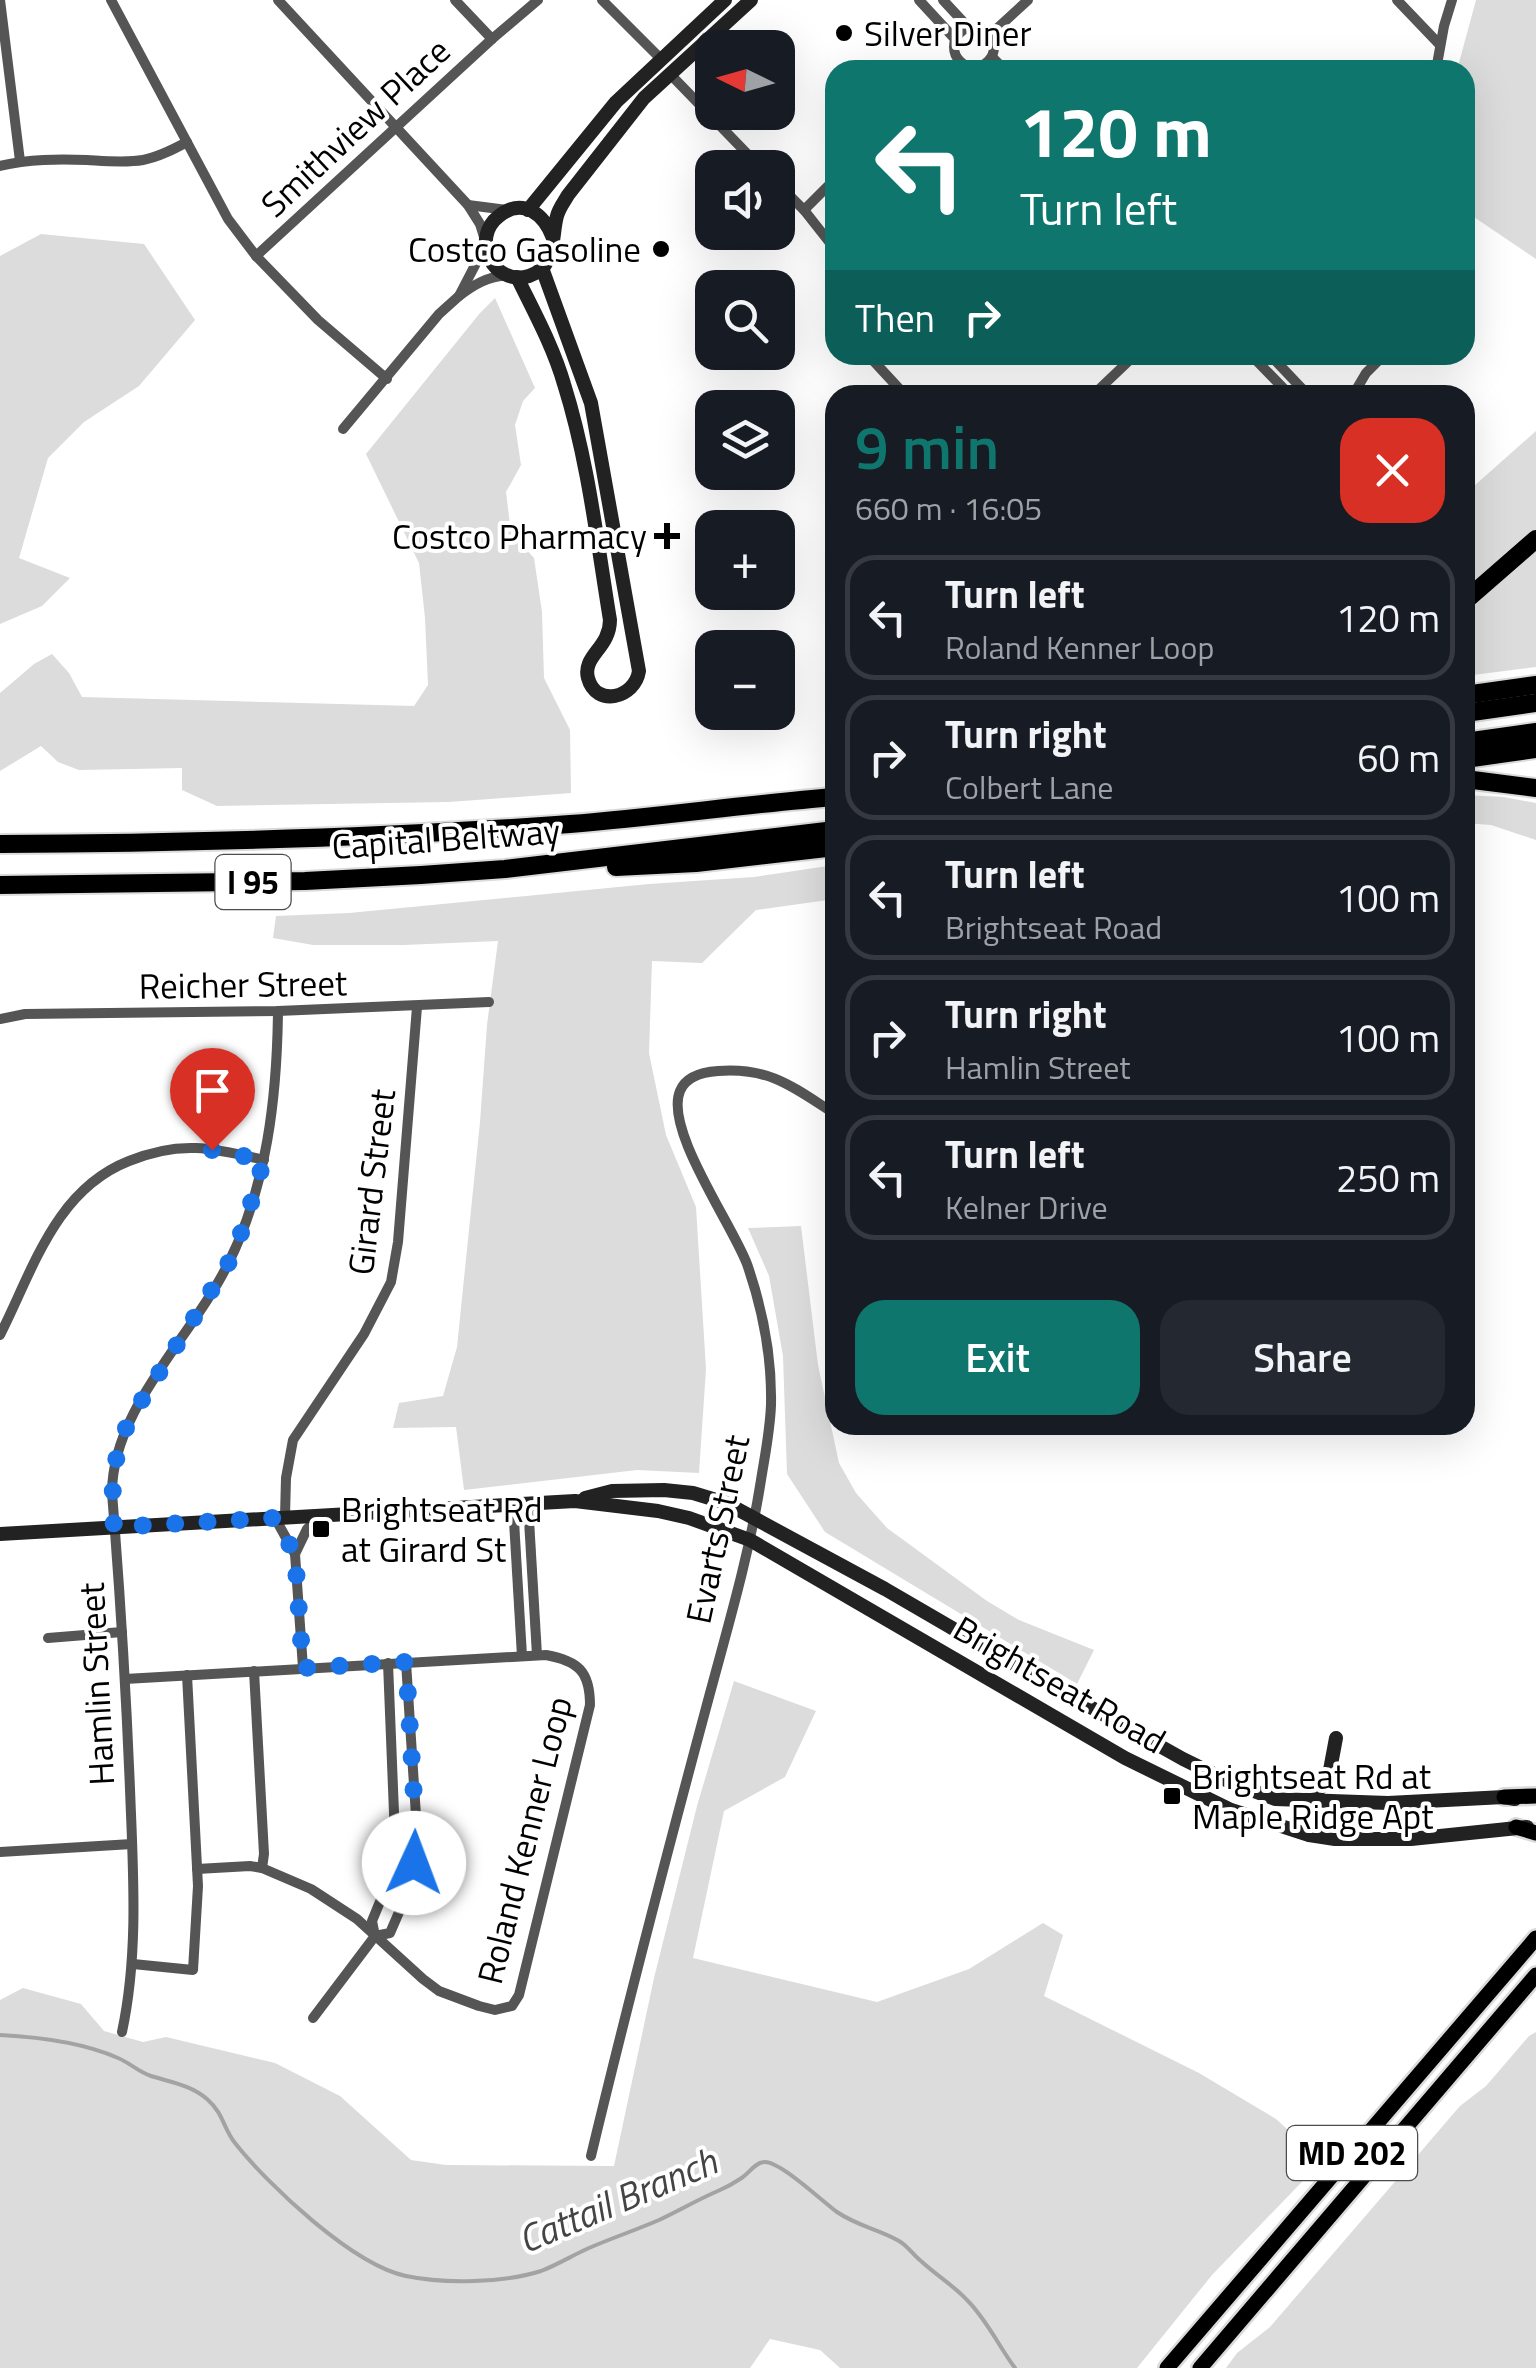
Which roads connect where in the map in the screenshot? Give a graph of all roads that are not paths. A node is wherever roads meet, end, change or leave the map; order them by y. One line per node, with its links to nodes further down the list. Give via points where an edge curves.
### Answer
1 (0, 0): 27 (street)
2 (111, 0): 25 (street)
3 (278, 0): 24 (street)
4 (455, 0): 16 (street)
5 (538, 0): 16 (street, Smithview Place)
6 (602, 0): 19 (street)
7 (724, 0): 19 (street)
8 (750, 0): 23 (street)
9 (920, 0): 17 (street)
10 (942, 0): 14 (street)
11 (1028, 0): 15 (street)
12 (1397, 0): 18 (street)
13 (1452, 0): 18 (street)
14 (968, 27): 15 (street); 17 (street)
15 (990, 35): 21 (street)
16 (492, 39): 24 (street, Smithview Place)
17 (955, 39): 20 (street)
18 (1440, 46): 22 (street)
19 (661, 59): 33 (street, via 616,102)
20 (955, 60)
21 (988, 60)
22 (1438, 60)
23 (670, 74): 26 (street); 35 (street, via 568,195)
24 (396, 126): 31 (street); 38 (street, Smithview Place)
25 (188, 142): 27 (street, via 144,160); 38 (street, via 228,219)
26 (744, 150)
27 (20, 162): 28 (street)
28 (0, 166)
29 (825, 189): 34 (street)
30 (795, 201): 34 (street)
31 (468, 204): 32 (street); 37 (street)
32 (508, 210): 33 (street); 37 (street, via 494,219)
33 (528, 210): 35 (street, via 542,217)
34 (804, 210): 36 (street)
35 (553, 238): 39 (street)
36 (825, 239)
37 (485, 243): 40 (street, via 492,264); 41 (street)
38 (256, 256): 47 (street)
39 (542, 268): 40 (street); 40 (street, via 591,404 639,670 632,688 615,696 595,690 588,679 610,620 585,468 550,344)
40 (512, 276): 41 (street, via 492,276)
41 (459, 296): 47 (street)
42 (877, 365): 48 (street)
43 (1124, 365): 49 (street)
44 (1262, 365): 50 (street)
45 (1280, 365): 51 (street)
46 (1373, 365): 52 (street)
47 (386, 378): 53 (street)
48 (896, 385)
49 (1104, 385)
50 (1280, 385)
51 (1298, 385)
52 (1359, 385)
53 (342, 429)
54 (1536, 539): 55 (highway)
55 (1475, 593)
56 (1536, 684): 57 (highway)
57 (1475, 693)
58 (1536, 702): 59 (highway)
59 (1475, 711)
60 (1536, 732): 61 (highway)
61 (1475, 741)
62 (1536, 749): 63 (highway)
63 (1475, 758)
64 (1475, 780): 65 (highway)
65 (1536, 788)
66 (825, 796): 68 (highway, Capital Beltway / I 95, via 419,834)
67 (825, 831): 70 (highway, Capital Beltway / I 95)
68 (0, 844)
69 (825, 848): 70 (highway, via 696,863)
70 (506, 869): 71 (highway, Capital Beltway / I 95, via 306,881)
71 (0, 885)
72 (488, 1002): 73 (street, Reicher Street)
73 (417, 1007): 74 (street, Reicher Street); 82 (street, Girard Street, via 391,1282 293,1440)
74 (278, 1011): 75 (street, Reicher Street); 77 (street, Hamlin Street)
75 (0, 1019)
76 (825, 1108): 83 (street, Evarts Street, via 780,1080 746,1070 700,1074 678,1094 685,1139 745,1260 766,1335 770,1426)
77 (264, 1160): 78 (street, via 173,1148 112,1168 54,1224); 84 (street, Hamlin Street, via 228,1264 123,1435 113,1469)
78 (0, 1335)
79 (575, 1501): 80 (street, Brightseat Road); 83 (street, Brightseat Road, via 612,1491 677,1490); 86 (street, Brightseat Road, via 658,1511)
80 (521, 1504): 81 (street, Brightseat Road); 90 (street); 91 (street)
81 (321, 1515): 82 (street, Brightseat Road); 87 (street)
82 (280, 1517): 84 (street, Brightseat Road); 87 (street)
83 (754, 1517): 86 (street, Evarts Street); 101 (street, Brightseat Road, via 1184,1759 1275,1799)
84 (114, 1527): 85 (street, Brightseat Road); 88 (street, Hamlin Street)
85 (0, 1534)
86 (750, 1540): 102 (street, Brightseat Road, via 1125,1758 1231,1810 1334,1838 1411,1839); 114 (street, Evarts Street)
87 (295, 1554): 94 (street)
88 (122, 1632): 89 (street); 97 (street, Hamlin Street)
89 (48, 1638)
90 (537, 1655): 91 (street, Roland Kenner Loop); 108 (street, Roland Kenner Loop, via 576,1665 586,1675 590,1701 512,2006 495,2010 452,1997)
91 (522, 1656): 93 (street, Roland Kenner Loop)
92 (388, 1662): 93 (street, Roland Kenner Loop); 94 (street, Roland Kenner Loop); 108 (street, via 396,1838 372,1921)
93 (406, 1662): 108 (street, via 414,1863 390,1933)
94 (303, 1668): 95 (street, Roland Kenner Loop)
95 (254, 1671): 96 (street, Roland Kenner Loop); 106 (street)
96 (187, 1676): 97 (street, Roland Kenner Loop); 107 (street)
97 (125, 1679): 104 (street, Hamlin Street)
98 (1336, 1738): 101 (street, via 1326,1782)
99 (1504, 1798): 100 (main road); 101 (street, Brightseat Road)
100 (1536, 1799)
101 (1306, 1802)
102 (1516, 1827): 103 (main road)
103 (1536, 1830)
104 (132, 1844): 105 (street); 110 (street, Hamlin Street)
105 (0, 1852)
106 (262, 1868): 107 (street, Roland Kenner Loop); 108 (street, Roland Kenner Loop, via 311,1889)
107 (197, 1870): 110 (street, via 193,1970)
108 (375, 1936): 112 (street)
109 (1536, 1938): 115 (main road, MD 202)
110 (133, 1964): 113 (street, Hamlin Street)
111 (1536, 1975): 116 (main road, MD 202)
112 (313, 2018)
113 (122, 2032)
114 (591, 2156)
115 (1167, 2368)
116 (1200, 2368)

